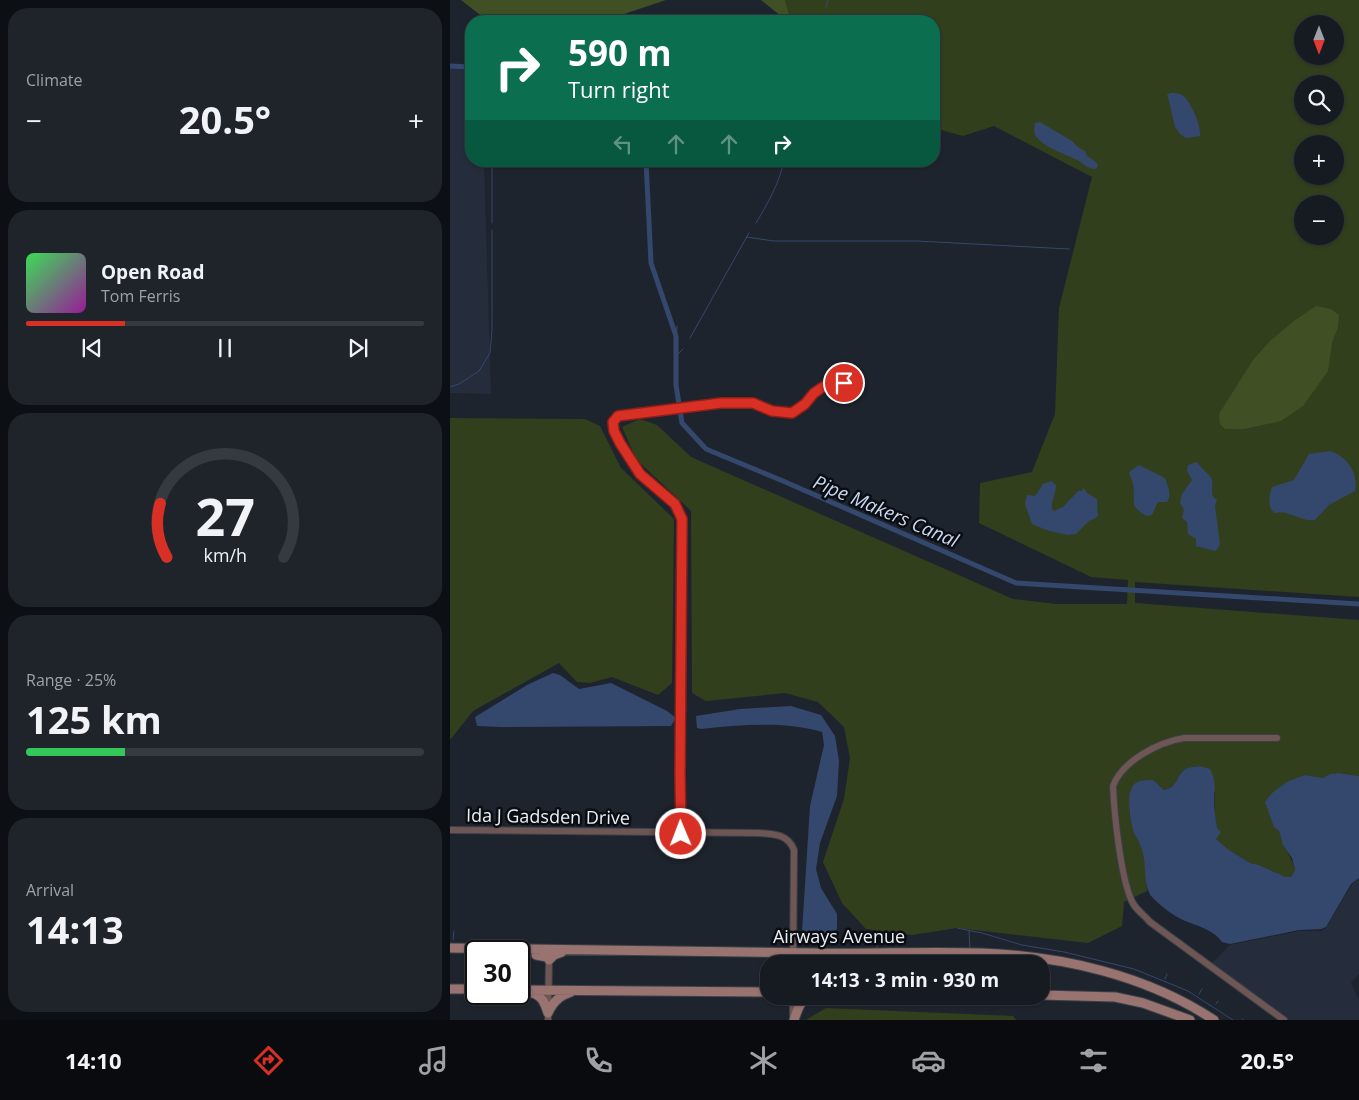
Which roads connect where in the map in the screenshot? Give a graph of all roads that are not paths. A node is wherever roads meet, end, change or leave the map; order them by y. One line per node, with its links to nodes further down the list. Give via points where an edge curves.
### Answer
1 (860, 383): 4 (street, via 829,383 792,413 772,411 753,403 721,403 618,416 613,422 620,443 640,474 675,504 682,519)
2 (1277, 738): 26 (street, via 1170,740 1124,768 1113,786 1122,860 1134,905 1150,922)
3 (450, 830): 4 (street, Ida J Gadsden Drive)
4 (681, 834): 9 (street, Ida J Gadsden Drive, via 774,834 791,843 794,850)
5 (450, 948): 6 (main road, Airways Avenue)
6 (465, 949)
7 (530, 951): 8 (main road, Airways Avenue)
8 (566, 951): 9 (main road, Airways Avenue); 11 (main road)
9 (793, 952): 25 (main road, Airways Avenue, via 970,953 1050,960 1119,975 1173,997)
10 (530, 954): 11 (main road, via 542,955)
11 (549, 960): 15 (street)
12 (450, 989): 13 (main road)
13 (465, 989)
14 (530, 990): 15 (main road)
15 (548, 990): 16 (main road); 22 (street)
16 (577, 991): 18 (main road); 22 (main road, via 564,994 553,1002)
17 (530, 992): 22 (main road, via 543,999)
18 (760, 992)
19 (1050, 995): 24 (main road, via 1115,998 1143,1003)
20 (793, 1005): 23 (street)
21 (799, 1005): 23 (main road)
22 (548, 1016)
23 (793, 1020)
24 (1190, 1020)
25 (1214, 1020)
26 (1284, 1020)

